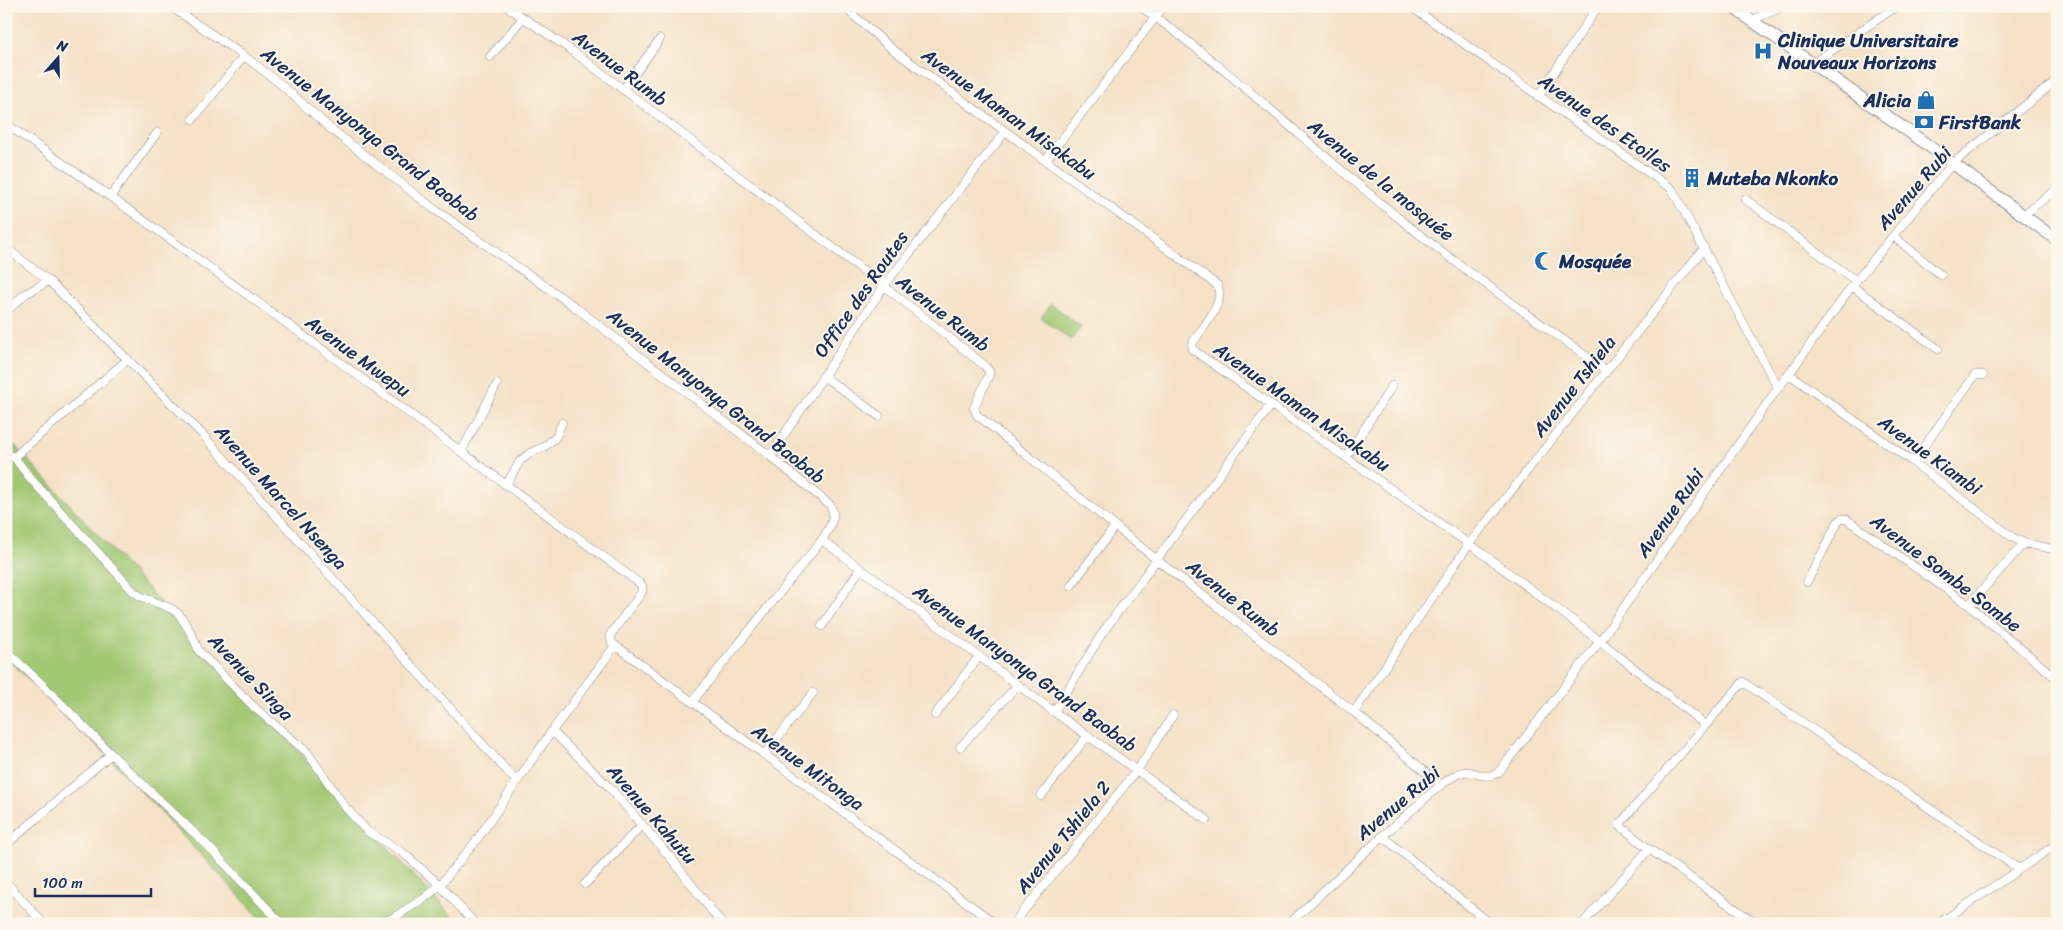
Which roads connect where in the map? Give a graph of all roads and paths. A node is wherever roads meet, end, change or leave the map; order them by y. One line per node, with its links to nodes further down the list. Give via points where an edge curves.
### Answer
1 (170, 6): 15 (street, Avenue Manyonya Grand Baobab)
2 (506, 6): 11 (street, Avenue Rumb)
3 (843, 6): 23 (street, Avenue Maman Misakabu, via 892,49)
4 (1140, 6): 12 (street, Avenue de la mosquée)
5 (1164, 6): 12 (street)
6 (1410, 6): 20 (street, Avenue des Etoiles)
7 (1598, 6): 20 (street)
8 (1731, 6): 13 (main road)
9 (1784, 6): 13 (street)
10 (1897, 6): 17 (street)
11 (523, 18): 16 (street); 19 (street, Avenue Rumb)
12 (1156, 18): 25 (street); 42 (street, Avenue de la mosquée, via 1245,87 1402,220)
13 (1752, 20): 17 (main road)
14 (660, 39): 19 (street)
15 (244, 56): 21 (street); 54 (street, Avenue Manyonya Grand Baobab, via 434,209 571,304)
16 (490, 57)
17 (1812, 64): 26 (main road)
18 (2057, 80): 26 (street, Avenue Rubi)
19 (623, 90): 38 (street, Avenue Rumb)
20 (1538, 97): 34 (street, Avenue des Etoiles, via 1672,189)
21 (193, 118)
22 (6, 124): 28 (street, Avenue Mwepu)
23 (1005, 132): 25 (street, Avenue Maman Misakabu); 38 (street, Office des Routes)
24 (157, 133): 28 (street)
25 (1046, 160): 49 (street, Avenue Maman Misakabu, via 1217,285 1219,303 1192,348)
26 (1952, 164): 30 (main road); 31 (street, Avenue Rubi)
27 (2057, 189): 30 (street)
28 (111, 196): 52 (street, Avenue Mwepu)
29 (1745, 199): 37 (street)
30 (2023, 215): 32 (main road)
31 (1893, 236): 35 (street); 37 (street, Avenue Rubi)
32 (2057, 240)
33 (6, 248): 36 (street, Avenue Marcel Nsenga)
34 (1704, 248): 42 (street, Avenue Tshiela); 48 (street, Avenue des Etoiles)
35 (1940, 275)
36 (49, 281): 39 (street, via 25,294); 41 (street, Avenue Marcel Nsenga)
37 (1854, 284): 40 (street); 43 (street, Avenue Rubi)
38 (884, 286): 45 (street, Office des Routes); 58 (street, Avenue Rumb, via 987,368 988,379 974,408 977,414)
39 (6, 312)
40 (1938, 349)
41 (128, 359): 53 (street); 88 (street, Avenue Marcel Nsenga, via 201,433)
42 (1607, 371): 61 (street, Avenue Tshiela)
43 (1790, 374): 48 (street, Avenue Rubi); 56 (street, Avenue Kiambi)
44 (1983, 375): 56 (street, via 1975,375)
45 (823, 376): 50 (street); 54 (street, Office des Routes)
46 (497, 384): 52 (street)
47 (1392, 386): 55 (street)
48 (1778, 388): 69 (street, Avenue Rubi)
49 (1271, 405): 55 (street, Avenue Maman Misakabu); 63 (street)
50 (879, 416)
51 (562, 423): 57 (street, via 556,437 520,461)
52 (461, 452): 57 (street, Avenue Mwepu)
53 (10, 455): 100 (street, Avenue Singa, via 134,592 179,614 199,651 261,714 307,752 346,808 367,830 402,852)
54 (770, 456): 59 (street, Avenue Manyonya Grand Baobab, via 830,505 833,517)
55 (1346, 457): 61 (street, Avenue Maman Misakabu)
56 (1914, 462): 60 (street, Avenue Kiambi)
57 (506, 485): 70 (street, Avenue Mwepu, via 642,586 640,596 612,632 610,640)
58 (1115, 526): 63 (street, Avenue Rumb); 66 (street)
59 (822, 540): 64 (street, Avenue Manyonya Grand Baobab); 76 (street)
60 (2024, 543): 62 (street, Avenue Kiambi); 67 (street)
61 (1469, 544): 69 (street, Avenue Maman Misakabu); 78 (street, Avenue Tshiela)
62 (2057, 550)
63 (1157, 560): 77 (street, via 1103,632); 78 (street, Avenue Rumb)
64 (860, 569): 68 (street); 72 (street, Avenue Manyonya Grand Baobab)
65 (1807, 582): 67 (street, Avenue Sombe Sombe, via 1838,522 1846,519)
66 (1071, 586)
67 (1969, 605): 73 (street, Avenue Sombe Sombe)
68 (822, 626)
69 (1600, 641): 81 (street, Avenue Maman Misakabu); 89 (street, Avenue Rubi, via 1498,773 1485,777 1466,771)
70 (615, 646): 76 (street, Avenue Mitonga); 82 (street)
71 (6, 651): 85 (street)
72 (979, 656): 74 (street, Avenue Manyonya Grand Baobab); 79 (street)
73 (2057, 679)
74 (1018, 685): 77 (street, Avenue Manyonya Grand Baobab); 84 (street)
75 (813, 693): 86 (street)
76 (692, 702): 86 (street, Avenue Mitonga)
77 (1054, 712): 83 (street, Avenue Manyonya Grand Baobab)
78 (1354, 712): 89 (street, Avenue Rumb)
79 (935, 715)
80 (1173, 715): 87 (street, Avenue Tshiela 2)
81 (1705, 725): 96 (street, via 1620,823); 97 (street, via 1740,683 1746,682)
82 (552, 731): 88 (street); 92 (street, Avenue Kahutu)
83 (1088, 735): 87 (street, Avenue Manyonya Grand Baobab); 90 (street)
84 (960, 747)
85 (111, 754): 95 (street); 103 (street, via 208,846)
86 (764, 755): 107 (street, Avenue Mitonga)
87 (1138, 770): 91 (street, Avenue Manyonya Grand Baobab); 101 (street, Avenue Tshiela 2)
88 (517, 782): 100 (street)
89 (1441, 785): 93 (street, Avenue Rubi)
90 (1041, 796)
91 (1207, 820)
92 (642, 825): 99 (street); 106 (street, Avenue Kahutu)
93 (1382, 836): 108 (street, Avenue Rubi); 109 (street)
94 (2057, 844): 97 (street)
95 (6, 845)
96 (1648, 849): 110 (street); 111 (street)
97 (2019, 869): 112 (street)
98 (6, 882): 102 (street)
99 (584, 884)
100 (440, 885): 104 (street); 105 (street, Avenue Singa)
101 (1016, 922)
102 (44, 924)
103 (282, 924)
104 (383, 924)
105 (476, 924)
106 (722, 924)
107 (996, 924)
108 (1288, 924)
109 (1492, 924)
110 (1582, 924)
111 (1756, 924)
112 (1938, 924)

